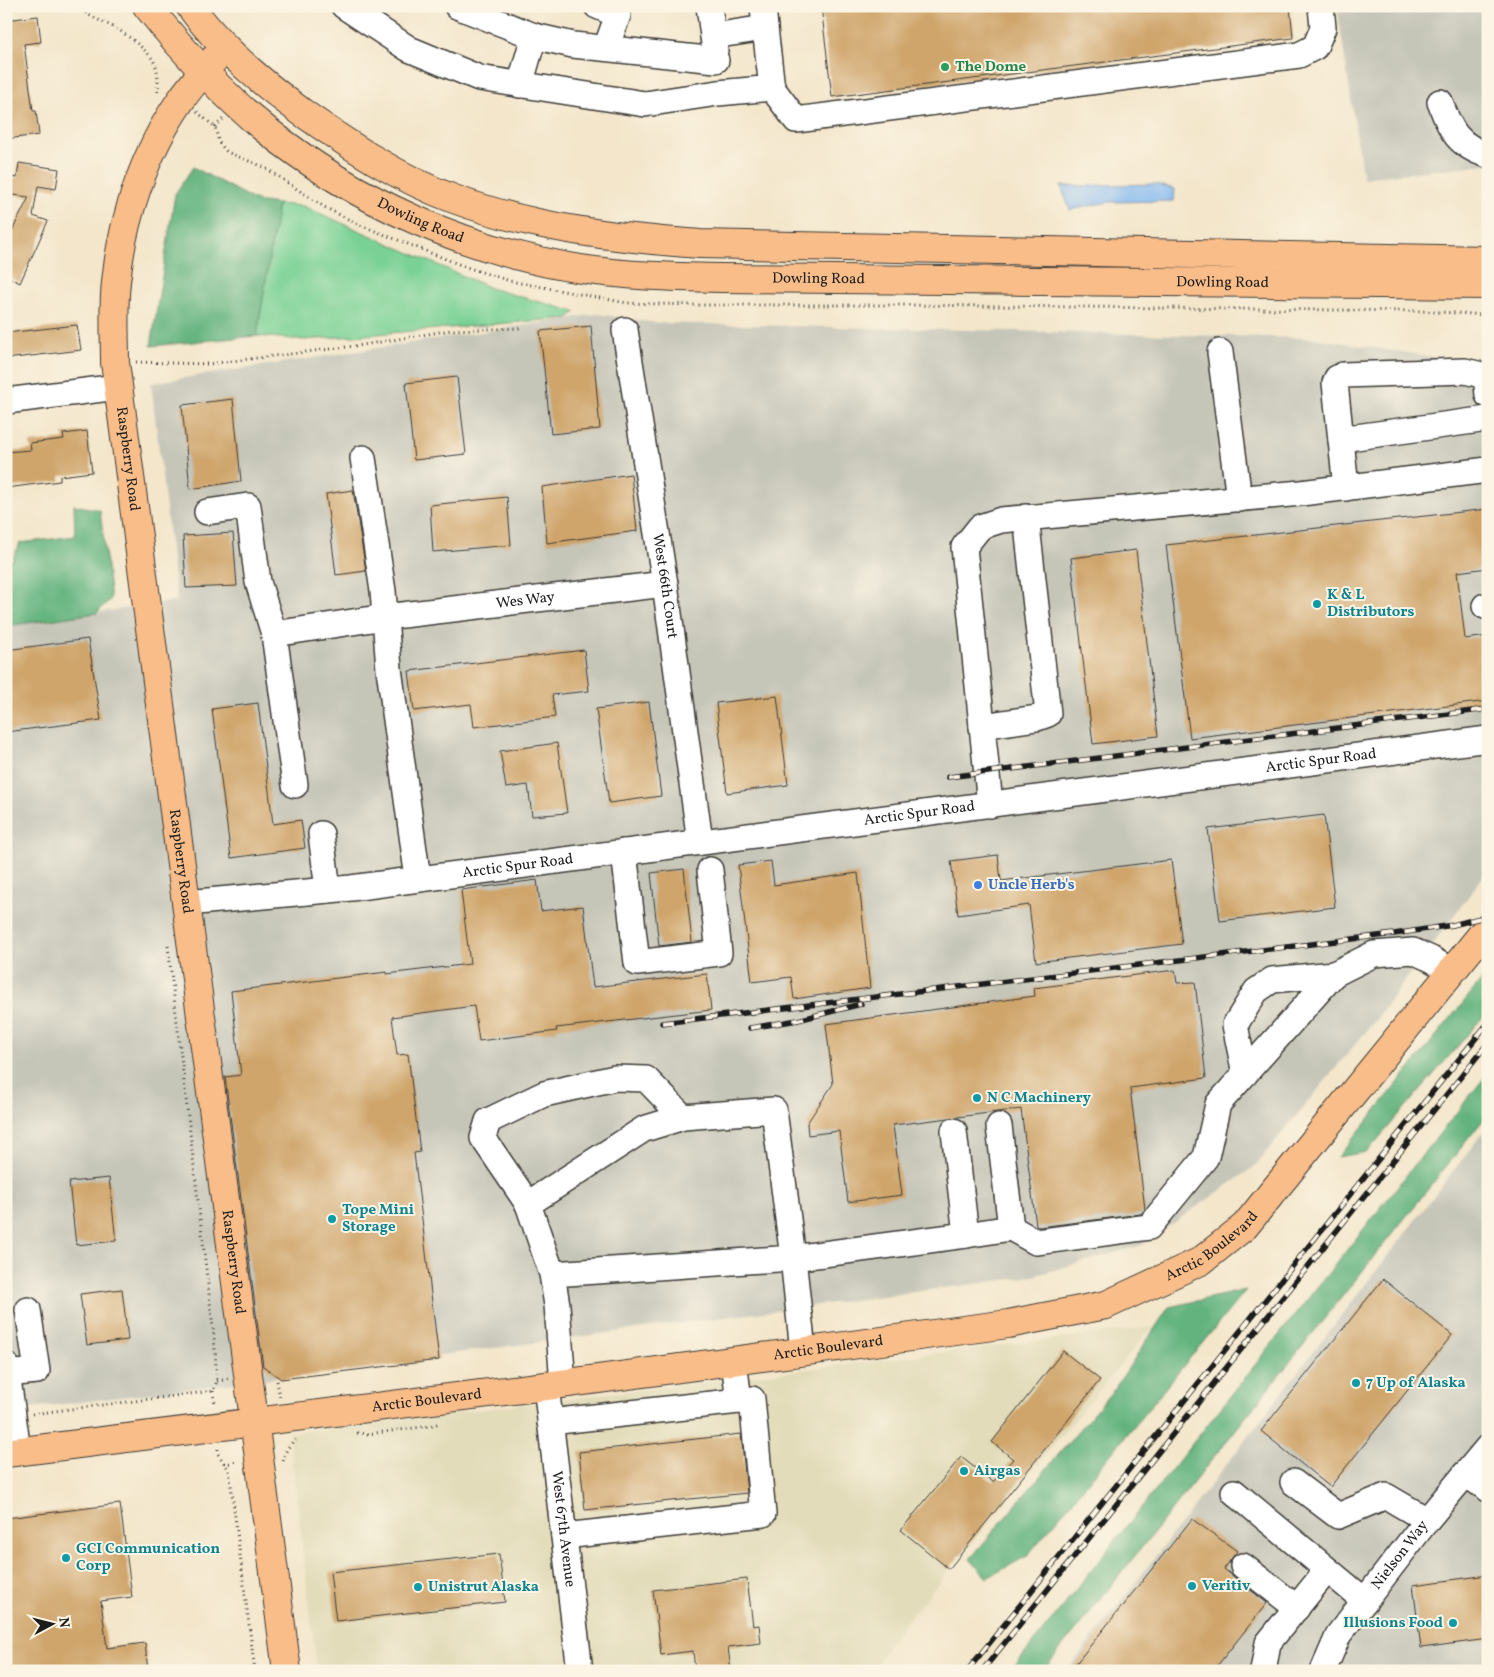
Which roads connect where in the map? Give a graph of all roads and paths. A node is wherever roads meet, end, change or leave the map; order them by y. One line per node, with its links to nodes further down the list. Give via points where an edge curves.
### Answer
1 (78, 6): 19 (path, via 88,15 117,28 154,61)
2 (147, 6): 15 (main road, via 171,37)
3 (190, 6): 12 (main road)
4 (344, 6): 16 (street, via 409,50 478,78)
5 (457, 6): 9 (street)
6 (709, 6): 14 (street)
7 (1320, 6): 17 (street, via 1323,28 1315,47 1299,55 796,120)
8 (612, 9): 13 (street)
9 (507, 15): 11 (street)
10 (764, 17): 14 (street); 17 (street)
11 (534, 36): 13 (street); 16 (street)
12 (225, 47): 15 (main road, Raspberry Road); 22 (main road, Dowling Road, via 257,77 330,132 398,173 482,209 574,231 700,244)
13 (606, 48): 14 (street)
14 (714, 48): 18 (street)
15 (205, 71): 23 (main road, Dowling Road, via 266,129 347,185 467,240 580,269 644,276 721,278); 27 (main road, Raspberry Road, via 181,100 159,138 125,226 114,307)
16 (520, 84): 18 (street, via 645,104)
17 (772, 88): 18 (street)
18 (718, 93)
19 (158, 97)
20 (1440, 102): 21 (street, via 1447,123 1460,141)
21 (1488, 155)
22 (1488, 260)
23 (1488, 285)
24 (522, 328): 27 (path, via 450,330 363,346)
25 (625, 330): 38 (street, West 66th Court)
26 (1220, 352): 35 (street)
27 (117, 374): 29 (street); 51 (main road, Raspberry Road)
28 (1488, 395): 31 (street, via 1486,376 1465,371 1343,375 1335,383)
29 (6, 402)
30 (1488, 419): 31 (street)
31 (1341, 439): 34 (street)
32 (363, 458): 39 (street)
33 (1488, 470): 34 (street)
34 (1346, 488): 35 (street)
35 (1239, 499): 37 (street)
36 (207, 512): 40 (street, via 248,506 258,582)
37 (1026, 518): 41 (street, via 1001,520 980,527 964,547); 41 (street, via 1048,714)
38 (665, 584): 39 (street, Wes Way); 46 (street, West 66th Court)
39 (385, 617): 40 (street, Wes Way); 49 (street, via 389,669)
40 (274, 634): 43 (street)
41 (982, 726): 44 (street)
42 (1488, 739): 44 (street, Arctic Spur Road)
43 (295, 785)
44 (990, 805): 46 (street, Arctic Spur Road)
45 (321, 834): 50 (street)
46 (700, 842): 47 (street, Arctic Spur Road)
47 (624, 852): 48 (street, via 637,964 719,953); 49 (street, Arctic Spur Road)
48 (710, 870)
49 (418, 879): 50 (street, Arctic Spur Road)
50 (339, 889): 51 (street, Arctic Spur Road)
51 (186, 903): 73 (main road, Raspberry Road)
52 (1488, 927): 54 (main road, Arctic Boulevard)
53 (166, 936): 71 (path, via 217,1381 213,1391)
54 (1452, 971): 55 (street, via 1413,951 1374,954); 66 (main road, Arctic Boulevard, via 1245,1226 1201,1262 1106,1305 1008,1324)
55 (1334, 974): 56 (street); 56 (street, via 1272,980 1256,991 1235,1026)
56 (1245, 1074): 61 (street, via 1218,1104 1206,1158 1149,1227 1036,1242)
57 (683, 1117): 60 (street, via 644,1129); 60 (street, West 67th Avenue, via 646,1079 615,1078 544,1094 488,1121 483,1138); 63 (street, via 774,1110)
58 (999, 1126): 61 (street)
59 (954, 1131): 62 (street)
60 (528, 1204): 64 (street, West 67th Avenue)
61 (1011, 1228): 62 (street)
62 (966, 1235): 63 (street)
63 (792, 1258): 64 (street); 66 (street)
64 (552, 1274): 69 (street, West 67th Avenue, via 557,1305)
65 (28, 1310): 68 (street, via 36,1371)
66 (803, 1351): 67 (main road, Arctic Boulevard)
67 (734, 1361): 69 (main road, Arctic Boulevard); 70 (street)
68 (7, 1371): 71 (street)
69 (554, 1385): 73 (main road, Arctic Boulevard); 74 (street, West 67th Avenue)
70 (739, 1401): 74 (street); 86 (street, via 752,1399 763,1514)
71 (13, 1416): 78 (street)
72 (448, 1420): 75 (path, via 430,1426 368,1434)
73 (254, 1422): 78 (main road, Arctic Boulevard); 92 (main road, Raspberry Road)
74 (550, 1422): 86 (street, West 67th Avenue)
75 (350, 1432)
76 (298, 1438): 80 (path, via 291,1443)
77 (1488, 1447): 81 (street, Nielson Way)
78 (12, 1452)
79 (218, 1454): 91 (path, via 229,1470)
80 (283, 1465)
81 (1465, 1474): 83 (street); 85 (street, Nielson Way)
82 (1292, 1482): 85 (street, via 1338,1516 1386,1496)
83 (1488, 1489)
84 (1234, 1492): 88 (street)
85 (1427, 1520): 89 (street, Nielson Way)
86 (564, 1536): 93 (street, West 67th Avenue)
87 (1243, 1566): 90 (street)
88 (1327, 1570): 89 (street); 90 (street)
89 (1365, 1601): 95 (street, Nielson Way, via 1339,1634)
90 (1297, 1608): 94 (street, via 1268,1643)
91 (255, 1671)
92 (287, 1671)
93 (580, 1671)
94 (1263, 1671)
95 (1323, 1671)

